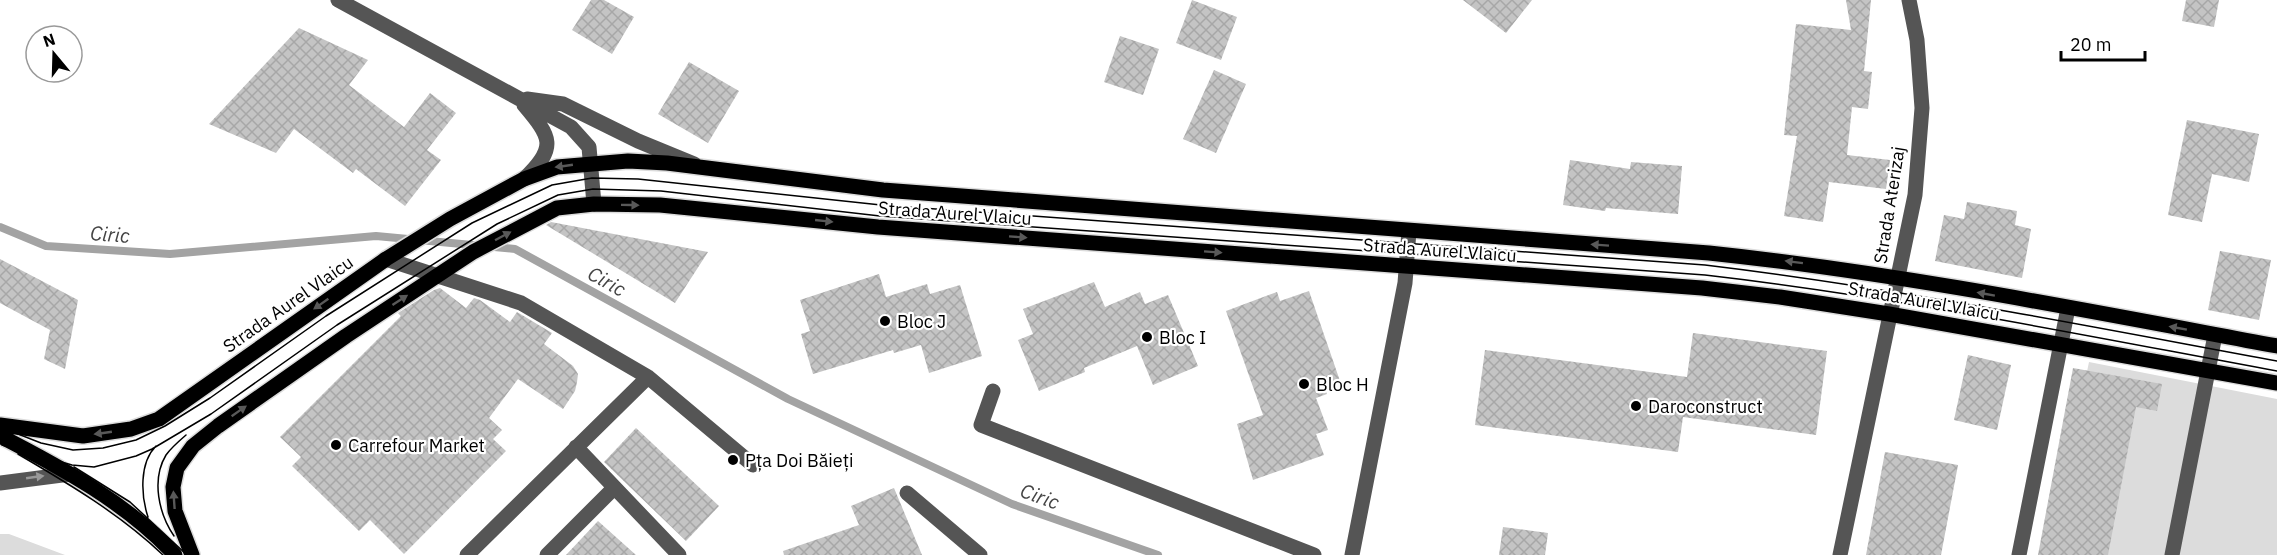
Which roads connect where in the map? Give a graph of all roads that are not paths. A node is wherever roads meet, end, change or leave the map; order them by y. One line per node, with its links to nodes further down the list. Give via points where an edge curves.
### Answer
1 (338, 0): 3 (street, Strada Aurel Vlaicu)
2 (1909, 0): 12 (street, Strada Aterizaj, via 1917,40 1922,108 1915,195)
3 (518, 98): 4 (street, Strada Aurel Vlaicu, via 571,127 590,147); 5 (street, Strada Aurel Vlaicu, via 563,104 638,141); 6 (street, via 544,128 548,143 541,163)
4 (591, 164): 5 (main road, Strada Aurel Vlaicu, via 628,161); 6 (main road, Strada Aurel Vlaicu, one-way to 6, via 557,166); 7 (street, Strada Aurel Vlaicu)
5 (706, 168): 8 (main road, Strada Aurel Vlaicu, via 883,190)
6 (524, 179): 9 (main road, Strada Aurel Vlaicu)
7 (594, 204): 10 (main road, Strada Aurel Vlaicu, one-way to 10, via 660,205 878,227); 11 (main road, Strada Aurel Vlaicu, one-way to 7, via 473,252 557,208)
8 (1409, 231): 10 (street); 12 (main road, Strada Aurel Vlaicu, one-way to 8, via 1708,253)
9 (386, 259): 11 (street); 22 (main road, Strada Aurel Vlaicu, one-way to 22, via 159,419 131,429 83,436)
10 (1406, 267): 14 (main road, Strada Aurel Vlaicu, via 1702,288); 37 (street)
11 (437, 276): 19 (street, via 521,303); 31 (main road, Strada Aurel Vlaicu, one-way to 11, via 175,511 173,487 177,468 193,446)
12 (1898, 278): 13 (main road, Strada Aurel Vlaicu, one-way to 12); 14 (street, Strada Aterizaj)
13 (2068, 308): 15 (main road, Strada Aurel Vlaicu, one-way to 13); 16 (street)
14 (1889, 314): 16 (main road, Strada Aurel Vlaicu); 38 (street, Strada Aterizaj)
15 (2215, 335): 17 (main road, Strada Aurel Vlaicu); 18 (street)
16 (2061, 345): 18 (main road, Strada Aurel Vlaicu); 39 (street)
17 (2277, 346)
18 (2208, 370): 20 (main road, Strada Aurel Vlaicu); 40 (street)
19 (648, 377): 24 (street); 25 (street)
20 (2277, 383)
21 (993, 391): 36 (street, via 981,425)
22 (0, 425)
23 (0, 436): 26 (main road)
24 (576, 447): 28 (street); 32 (street)
25 (753, 465)
26 (70, 474): 27 (street, one-way to 26); 30 (main road, via 125,510)
27 (0, 483)
28 (614, 488): 33 (street); 34 (street)
29 (907, 493): 35 (street)
30 (175, 555)
31 (192, 555)
32 (467, 555)
33 (547, 555)
34 (679, 555)
35 (980, 555)
36 (1314, 555)
37 (1352, 555)
38 (1840, 555)
39 (2019, 555)
40 (2172, 555)

